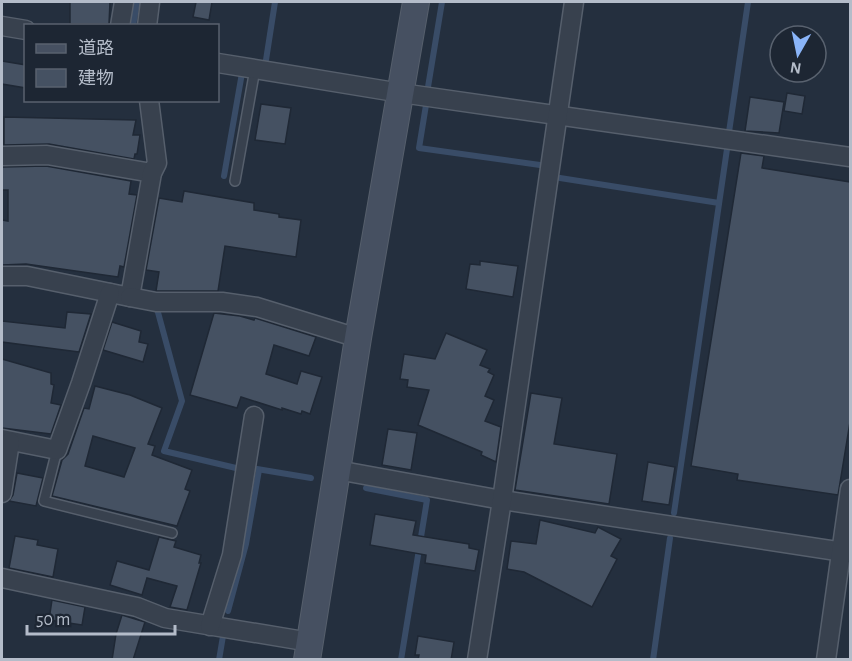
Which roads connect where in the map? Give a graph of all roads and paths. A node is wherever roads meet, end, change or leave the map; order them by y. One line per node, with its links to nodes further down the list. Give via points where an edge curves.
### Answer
1 (124, 2): 5 (street)
2 (150, 2): 6 (street)
3 (416, 2): 11 (street)
4 (574, 2): 13 (street)
5 (120, 24)
6 (147, 24)
7 (2, 26): 8 (street)
8 (24, 30)
9 (219, 63): 10 (street)
10 (255, 69): 11 (street); 17 (lane)
11 (401, 93): 13 (street); 21 (street)
12 (149, 102): 16 (street, via 157,163)
13 (557, 115): 15 (street); 28 (street)
14 (2, 156): 16 (street, via 47,155)
15 (850, 157)
16 (152, 173): 20 (street)
17 (235, 181)
18 (2, 276): 19 (street, via 27,276)
19 (110, 293): 20 (street); 24 (street)
20 (130, 297): 21 (street, via 257,307)
21 (358, 338): 25 (street)
22 (254, 416): 32 (street, via 232,555)
23 (6, 441): 24 (street); 27 (street)
24 (57, 450): 29 (lane, via 44,501)
25 (337, 470): 28 (street); 33 (street)
26 (850, 489): 30 (street)
27 (2, 493)
28 (502, 500): 30 (street); 34 (street)
29 (171, 533)
30 (846, 552): 35 (street)
31 (2, 578): 32 (street)
32 (210, 626): 33 (street)
33 (309, 651)
34 (477, 660)
35 (826, 660)

